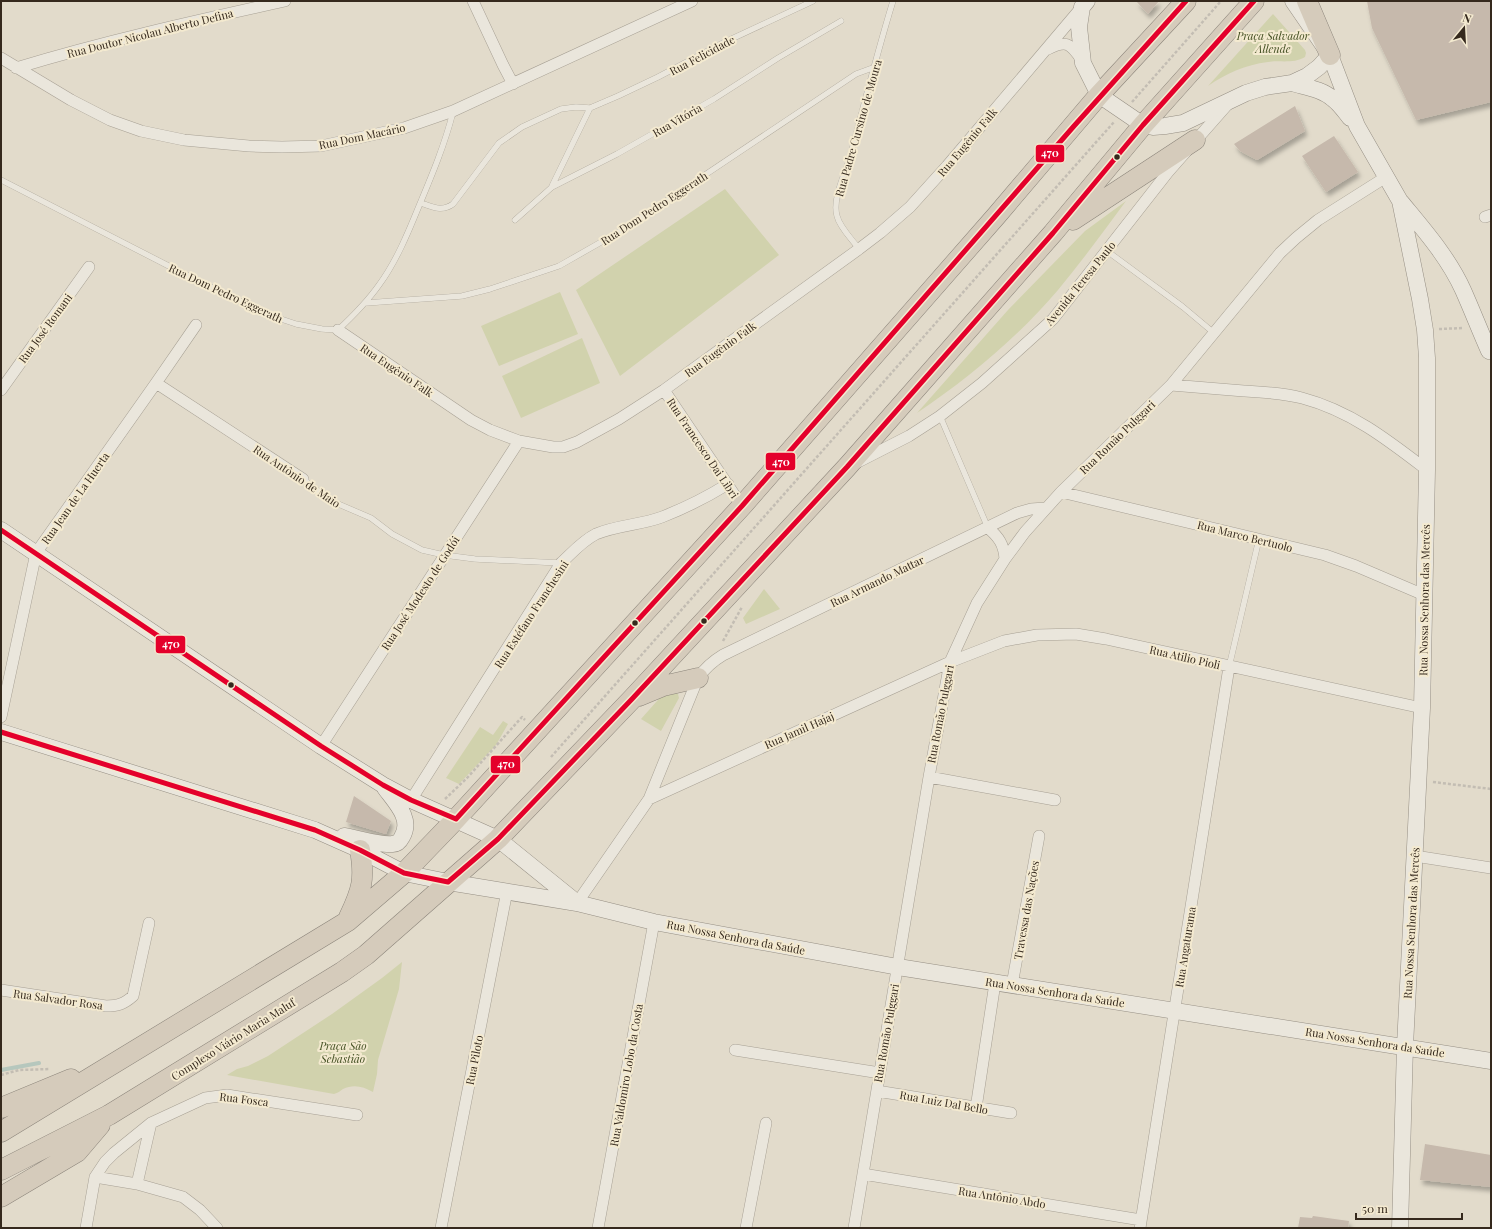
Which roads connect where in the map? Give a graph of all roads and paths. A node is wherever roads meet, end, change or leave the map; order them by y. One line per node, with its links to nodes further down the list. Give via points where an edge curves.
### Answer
1 (285, 1): 18 (street, Rua Doutor Nicolau Alberto Defina, via 168,27)
2 (473, 1): 20 (street)
3 (692, 1): 20 (street, Rua Dom Macário)
4 (813, 1): 23 (lane, Rua Felicidade)
5 (893, 1): 17 (lane, Rua Padre Cursino de Moura)
6 (1186, 1): 21 (highway)
7 (1222, 1): 25 (path)
8 (1254, 1): 26 (highway)
9 (1293, 1): 14 (main road, Rua Nossa Senhora das Mercês)
10 (1307, 1): 14 (highway)
11 (1085, 4): 13 (street, Rua Eugênio Falk); 16 (main road, via 1079,28)
12 (841, 21): 31 (lane, Rua Vitória, via 652,135)
13 (1044, 51): 16 (street, Rua Eugênio Falk, via 1057,44 1067,44 1073,47); 36 (street, Rua Eugênio Falk, via 927,189)
14 (1330, 55): 19 (main road, Avenida Teresa Paulo, via 1320,68); 27 (main road, Rua Nossa Senhora das Mercês)
15 (1, 58): 18 (street, Rua Dom Macário)
16 (1083, 63): 21 (main road)
17 (875, 67): 36 (lane, Rua Padre Cursino de Moura, via 836,204 837,217 843,229); 39 (lane, Rua Dom Pedro Eggerath, via 856,74 624,230 560,266 462,296)
18 (16, 68): 24 (street, Rua Dom Macário, via 110,120 142,131 184,140 249,146 321,146 404,128)
19 (1292, 83): 22 (main road, Avenida Teresa Paulo, via 1265,87); 27 (main road, Avenida Teresa Paulo, via 1319,91 1334,99)
20 (513, 84): 24 (street, Rua Dom Macário)
21 (1100, 95): 25 (main road); 57 (highway)
22 (1231, 100): 26 (main road, via 1183,123 1153,127); 28 (street, Avenida Teresa Paulo)
23 (590, 108): 31 (lane); 33 (lane, Rua Felicidade, via 561,109 522,127 500,143 448,208 442,209)
24 (453, 111): 33 (lane, via 447,135)
25 (1123, 112): 26 (main road); 76 (path)
26 (1143, 125): 35 (highway)
27 (1357, 126): 29 (main road, Rua Nossa Senhora das Mercês)
28 (1195, 140): 35 (highway); 37 (street, Avenida Teresa Paulo)
29 (1386, 177): 32 (main road, Rua Nossa Senhora das Mercês); 44 (street, Rua Romão Pulggari, via 1318,220 1280,252)
30 (1, 180): 42 (lane, Rua Dom Pedro Eggerath, via 269,315 296,324)
31 (552, 187): 34 (lane, Rua Vitória)
32 (1400, 201): 41 (main road, via 1442,253 1463,290); 43 (main road, Rua Nossa Senhora das Mercês)
33 (420, 203): 39 (lane, via 396,258)
34 (515, 220)
35 (1053, 233): 52 (highway, Complexo Viário Maria Maluf)
36 (859, 249): 49 (street, Rua Eugênio Falk)
37 (1107, 251): 44 (lane); 50 (street, Avenida Teresa Paulo, via 1053,319 982,383)
38 (89, 267): 48 (street, Rua José Romani)
39 (366, 303): 42 (lane)
40 (196, 325): 46 (street, Rua Jean de La Huerta)
41 (1478, 328): 43 (path); 45 (main road)
42 (338, 330): 51 (street, Rua Eugênio Falk, via 471,420)
43 (1425, 330): 53 (main road, Rua Nossa Senhora das Mercês)
44 (1214, 333): 47 (street, Rua Romão Pulggari)
45 (1490, 352)
46 (156, 383): 54 (street, Rua Antônio de Maio); 62 (street, Rua Jean de La Huerta)
47 (1171, 385): 53 (street, via 1272,392 1322,404 1359,421); 56 (street, Rua Romão Pulggari)
48 (1, 390)
49 (664, 390): 51 (street, Rua Eugênio Falk, via 577,442 552,447); 55 (street, Rua Francesco Dai Libri)
50 (940, 416): 52 (street, Avenida Teresa Paulo, via 909,436); 59 (lane)
51 (518, 441): 63 (street, Rua José Modesto de Godói)
52 (847, 467): 70 (highway, Complexo Viário Maria Maluf)
53 (1428, 470): 66 (main road, Rua Nossa Senhora das Mercês)
54 (303, 479): 63 (lane, Rua Antônio de Maio, via 329,500 371,518 392,534 422,550)
55 (728, 484): 57 (street, Rua Francesco Dai Libri); 65 (street, Rua Estéfano Franchesini, via 661,518 596,534)
56 (1061, 492): 58 (street, Rua Romão Pulggari); 61 (street, Rua Marco Bertuolo)
57 (742, 506): 85 (highway)
58 (1045, 508): 59 (street, Rua Armando Mattar, via 1017,513); 64 (street, Rua Romão Pulggari)
59 (988, 528): 64 (street, via 1001,541); 69 (street, Rua Armando Mattar, via 723,655 711,663)
60 (1, 530): 62 (main road)
61 (1259, 539): 66 (street, Rua Marco Bertuolo, via 1325,555); 68 (lane)
62 (36, 553): 72 (street, Rua Jean de La Huerta); 75 (main road)
63 (444, 555): 65 (lane, Rua Antônio de Maio); 75 (street, Rua José Modesto de Godói)
64 (1005, 559): 67 (street, Rua Romão Pulggari, via 977,603)
65 (561, 564): 82 (street, Rua Estéfano Franchesini)
66 (1424, 595): 71 (main road, Rua Nossa Senhora das Mercês)
67 (950, 662): 68 (street, Rua Atilio Pioli, via 1004,641 1076,634); 77 (street, Rua Romão Pulggari); 81 (street, Rua Jamil Hajaj)
68 (1229, 667): 71 (street, Rua Atilio Pioli); 103 (street, Rua Angaturama)
69 (698, 678): 70 (highway, via 649,690); 81 (street, Rua Armando Mattar)
70 (632, 699): 88 (highway, Complexo Viário Maria Maluf)
71 (1422, 708): 78 (main road, Rua Nossa Senhora das Mercês)
72 (1, 717)
73 (522, 717): 84 (path, via 467,778)
74 (1, 732): 86 (main road, Rua Nossa Senhora da Saúde)
75 (321, 746): 79 (main road)
76 (549, 760)
77 (929, 777): 83 (street); 99 (street, Rua Romão Pulggari)
78 (1418, 780): 80 (path); 90 (main road, Rua Nossa Senhora das Mercês)
79 (383, 785): 82 (main road); 86 (main road, via 406,821 406,830 400,841 395,844 384,844)
80 (1491, 789)
81 (649, 799): 95 (street, Rua Armando Mattar)
82 (411, 800): 84 (main road)
83 (1055, 800)
84 (433, 810): 85 (main road)
85 (456, 819): 88 (main road); 92 (highway)
86 (315, 830): 89 (main road, Rua Nossa Senhora da Saúde)
87 (1039, 836): 101 (street, Travessa das Nações)
88 (498, 839): 93 (highway, Complexo Viário Maria Maluf); 95 (main road)
89 (360, 850): 92 (main road, Rua Nossa Senhora da Saúde); 96 (highway, via 362,881)
90 (1415, 856): 91 (street); 104 (main road, Rua Nossa Senhora das Mercês)
91 (1491, 868)
92 (404, 872): 93 (main road, Rua Nossa Senhora da Saúde); 96 (highway)
93 (448, 882): 94 (main road, Rua Nossa Senhora da Saúde); 113 (highway, Complexo Viário Maria Maluf, via 366,955 342,972)
94 (507, 891): 95 (main road, Rua Nossa Senhora da Saúde); 126 (street, Rua Piloto)
95 (577, 903): 97 (main road, Rua Nossa Senhora da Saúde)
96 (348, 920): 107 (highway)
97 (654, 922): 99 (main road, Rua Nossa Senhora da Saúde); 127 (street, Rua Valdomiro Lobo da Costa)
98 (149, 923): 102 (street, Rua Salvador Rosa, via 133,996 126,1003 106,1006)
99 (898, 967): 100 (main road, Rua Nossa Senhora da Saúde); 108 (street, Rua Romão Pulggari)
100 (995, 983): 101 (main road, Rua Nossa Senhora da Saúde); 111 (street)
101 (1012, 985): 103 (main road, Rua Nossa Senhora da Saúde)
102 (1, 990)
103 (1175, 1012): 104 (main road, Rua Nossa Senhora da Saúde); 123 (street, Rua Angaturama)
104 (1405, 1046): 106 (main road, Rua Nossa Senhora da Saúde); 130 (main road, Rua Nossa Senhora das Mercês)
105 (735, 1050): 108 (street)
106 (1491, 1061)
107 (111, 1065): 110 (highway); 117 (highway)
108 (880, 1073): 109 (street, Rua Romão Pulggari)
109 (877, 1091): 111 (street, Rua Luiz Dal Bello); 119 (street, Rua Romão Pulggari)
110 (1, 1108)
111 (976, 1108): 112 (street, Rua Luiz Dal Bello)
112 (1011, 1113)
113 (109, 1115): 118 (highway, Complexo Viário Maria Maluf); 122 (highway, via 77,1152)
114 (357, 1115): 115 (street, Rua Fosca, via 214,1095)
115 (151, 1123): 120 (street, Rua Fosca, via 114,1153); 121 (street)
116 (766, 1123): 128 (street)
117 (1, 1132)
118 (1, 1170)
119 (863, 1174): 123 (street, Rua Antônio Abdo); 129 (street, Rua Romão Pulggari)
120 (95, 1177): 121 (street); 124 (street)
121 (137, 1184): 125 (street, via 183,1197)
122 (1, 1197)
123 (1140, 1224)
124 (86, 1228)
125 (217, 1228)
126 (441, 1228)
127 (598, 1228)
128 (746, 1228)
129 (854, 1228)
130 (1400, 1228)

